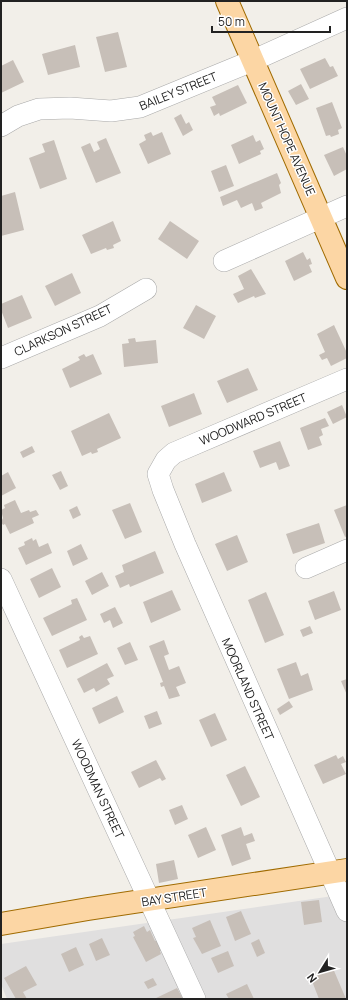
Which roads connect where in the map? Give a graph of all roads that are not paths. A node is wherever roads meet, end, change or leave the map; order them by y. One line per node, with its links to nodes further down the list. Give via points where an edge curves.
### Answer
1 (227, 1): 3 (main road, MOUNT HOPE AVENUE)
2 (347, 18): 3 (street, BAILEY STREET)
3 (252, 61): 4 (street, BAILEY STREET, via 140,107 111,111 39,109 18,116); 6 (main road, MOUNT HOPE AVENUE)
4 (1, 126)
5 (347, 206): 6 (street)
6 (320, 217): 7 (street); 8 (main road, MOUNT HOPE AVENUE)
7 (224, 261)
8 (347, 278)
9 (146, 289): 10 (street, CLARKSON STREET, via 100,316)
10 (1, 358)
11 (347, 379): 12 (street, WOODWARD STREET, via 174,453)
12 (163, 465): 17 (street, MOORLAND STREET, via 158,474 163,490 237,662)
13 (347, 550): 14 (street)
14 (306, 568)
15 (1, 579): 16 (street, WOODMAN STREET)
16 (8, 611): 18 (street, WOODMAN STREET)
17 (339, 871): 18 (main road, BAY STREET); 19 (street, MOORLAND STREET)
18 (150, 901): 20 (main road, BAY STREET, via 88,908); 21 (street, WOODMAN STREET)
19 (347, 911)
20 (1, 924)
21 (195, 999)

